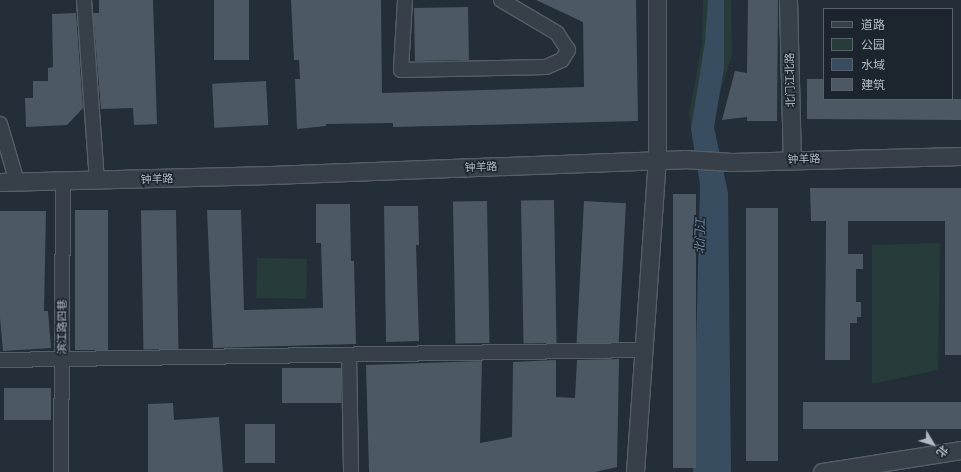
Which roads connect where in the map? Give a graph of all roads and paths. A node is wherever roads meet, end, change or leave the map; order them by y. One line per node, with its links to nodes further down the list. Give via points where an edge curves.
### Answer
1 (84, 0): 10 (street)
2 (405, 0): 3 (street, via 401,70 546,67 562,60 568,50 557,33)
3 (501, 0)
4 (657, 0): 9 (street)
5 (788, 0): 8 (street, 北门江北路)
6 (0, 124): 13 (street)
7 (961, 156): 8 (street, 钟羊路)
8 (792, 159): 9 (street, 钟羊路, via 732,162 684,159)
9 (657, 162): 10 (street, 钟羊路); 14 (street)
10 (97, 180): 11 (street, 钟羊路)
11 (63, 181): 13 (street, 钟羊路); 16 (street, 滨江路四巷)
12 (0, 182): 13 (street, 钟羊路)
13 (17, 182)
14 (643, 350): 15 (street); 21 (street)
15 (349, 355): 16 (street); 20 (street)
16 (62, 359): 17 (street); 19 (street, 滨江路四巷)
17 (0, 360)
18 (961, 450): 22 (street)
19 (61, 472)
20 (351, 472)
21 (635, 472)
22 (822, 472)

